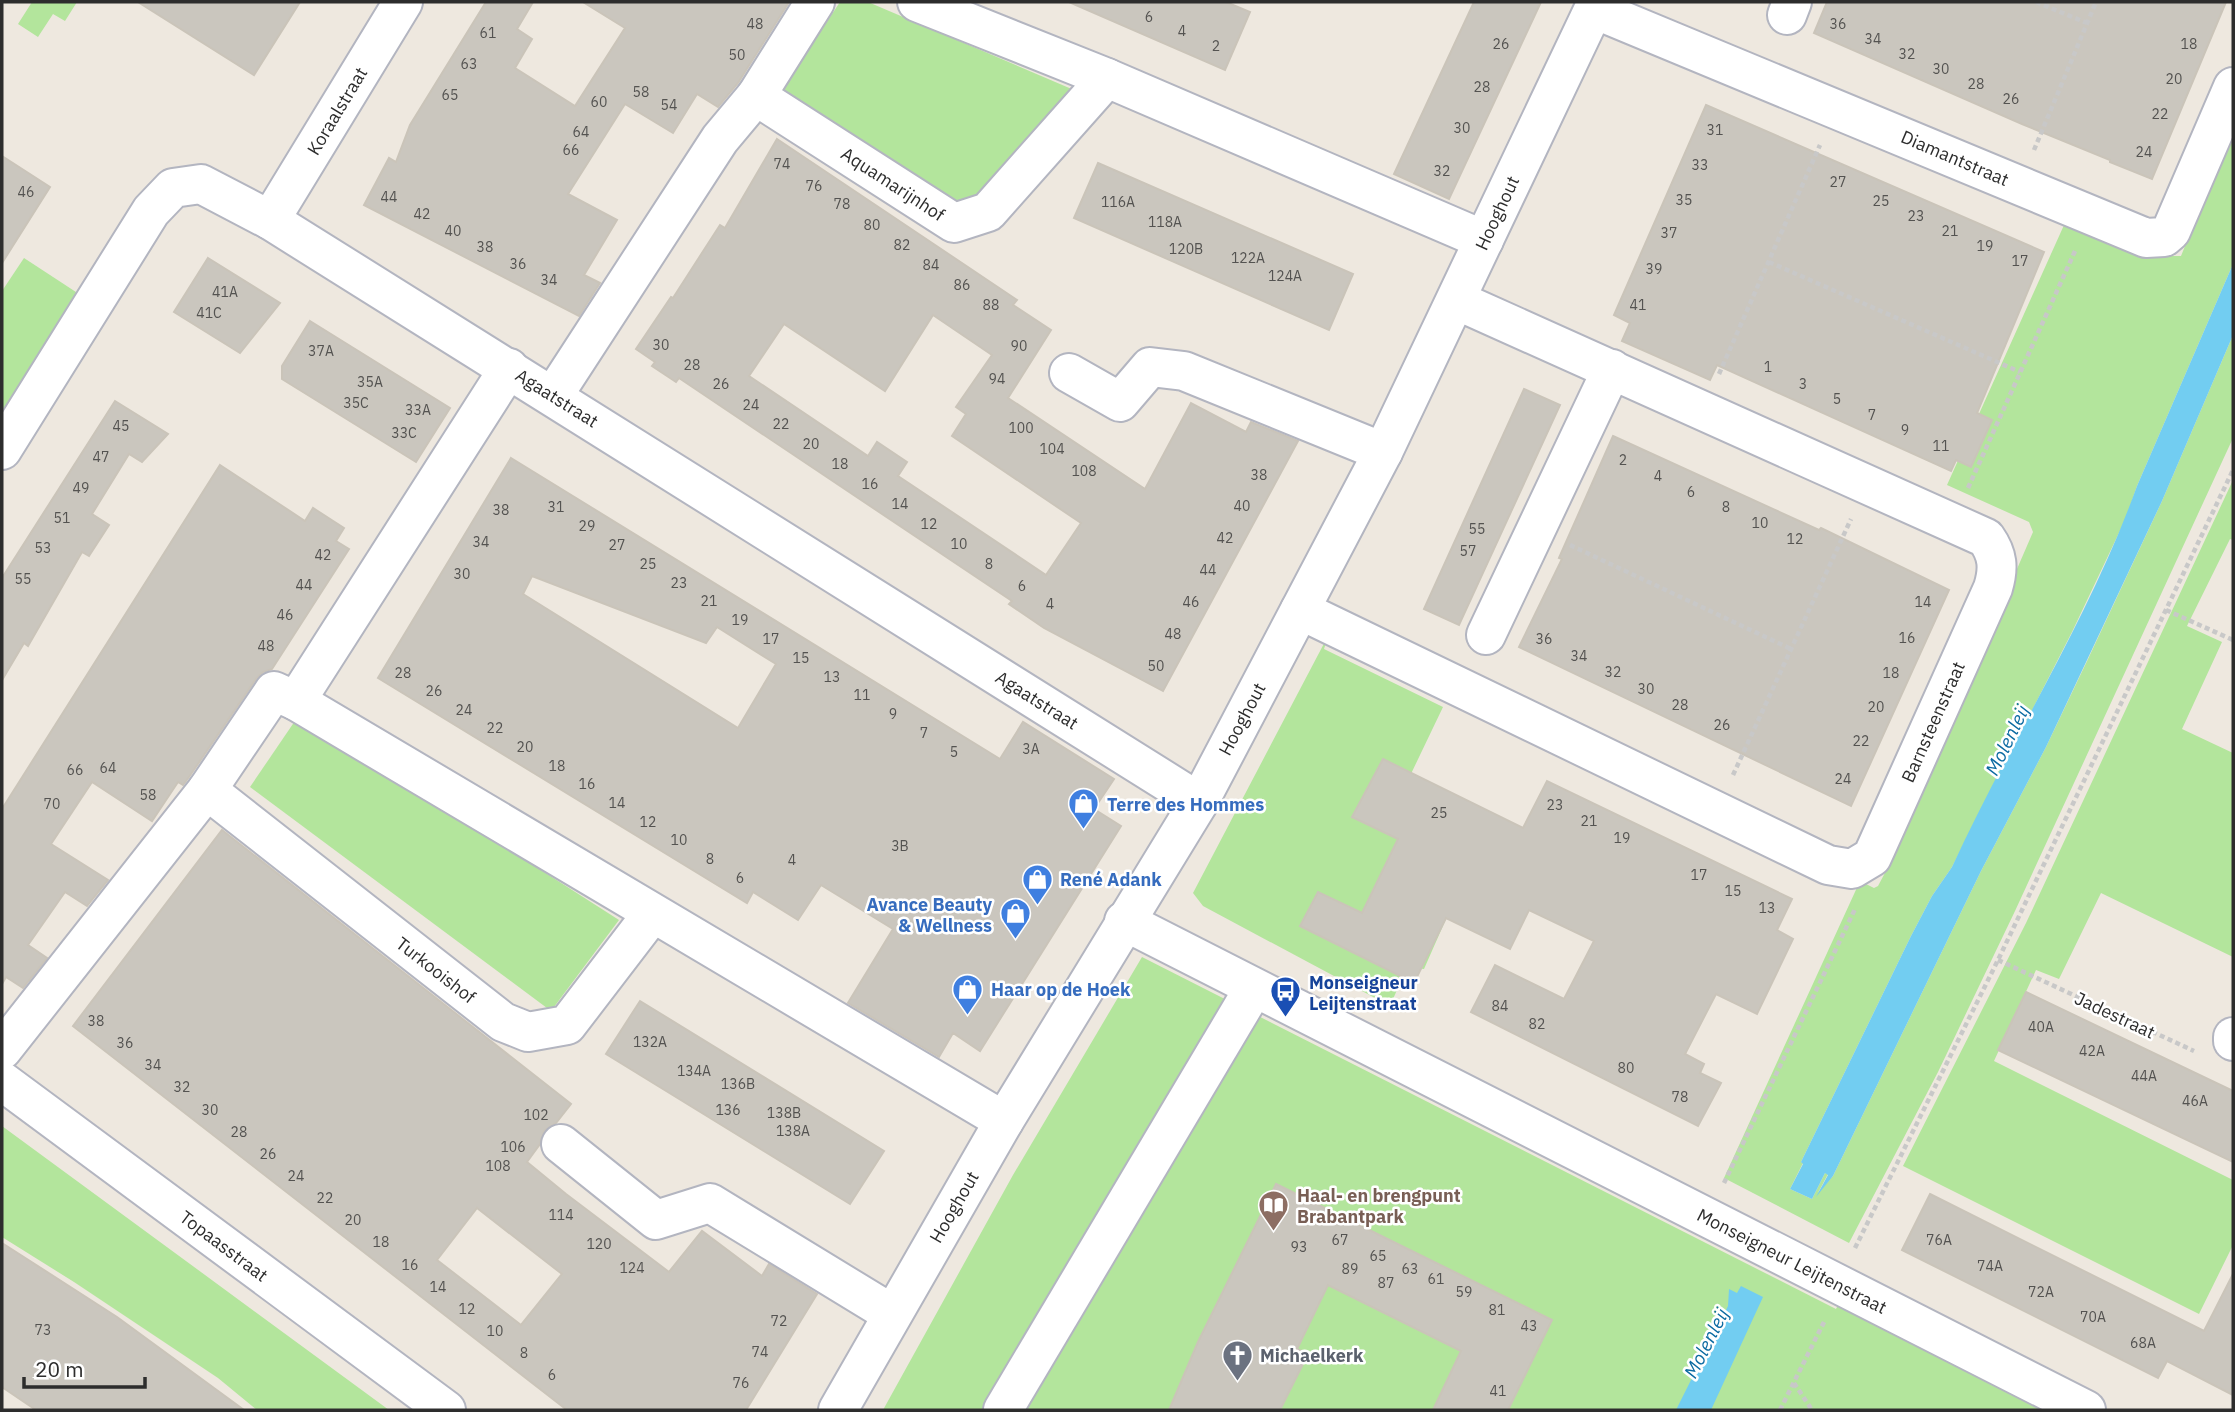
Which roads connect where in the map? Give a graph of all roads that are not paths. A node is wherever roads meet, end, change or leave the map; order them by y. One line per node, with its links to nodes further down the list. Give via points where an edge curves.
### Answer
1 (403, 2): 8 (street, Koraalstraat)
2 (815, 2): 7 (street)
3 (917, 2): 5 (street)
4 (1596, 5): 6 (street, Diamantstraat, via 2146,238 2164,237 2171,231); 9 (street, Hooghout)
5 (1107, 78): 7 (street, Aquamarijnhof, via 988,212 954,223); 9 (street)
6 (2233, 88)
7 (756, 96): 14 (street, via 720,139)
8 (270, 220): 11 (street, Agaatstraat); 15 (street, Agaatstraat, via 201,184 173,188 151,211)
9 (1484, 240): 10 (street, Hooghout)
10 (1456, 300): 12 (street, Barnsteenstraat); 16 (street, Hooghout)
11 (509, 368): 14 (street, Agaatstraat); 19 (street)
12 (1612, 369): 17 (street, Barnsteenstraat, via 1953,521 1986,538 1996,556 1996,577 1872,857 1862,865 1852,869 1828,865); 18 (street)
13 (1069, 373): 16 (street, via 1120,402 1150,367 1184,371)
14 (553, 396): 21 (street, Agaatstraat)
15 (2, 450)
16 (1383, 452): 17 (street, Hooghout)
17 (1300, 610): 21 (street, Hooghout)
18 (1486, 635)
19 (296, 701): 20 (street, via 274,691); 22 (street)
20 (207, 790): 22 (street, Turkooishof, via 503,1022 528,1032 567,1024); 25 (street)
21 (1199, 802): 23 (street, Hooghout)
22 (652, 914): 27 (street)
23 (1124, 921): 24 (street, Monseigneur Leijtenstraat); 27 (street, Hooghout)
24 (1254, 988): 32 (street); 33 (street, Monseigneur Leijtenstraat)
25 (2, 1050)
26 (2, 1081): 30 (street, Topaasstraat)
27 (1004, 1121): 29 (street, Hooghout)
28 (561, 1144): 29 (street, via 656,1220 710,1203)
29 (892, 1314): 31 (street, Hooghout)
30 (446, 1410)
31 (838, 1410)
32 (1003, 1410)
33 (2086, 1410)

